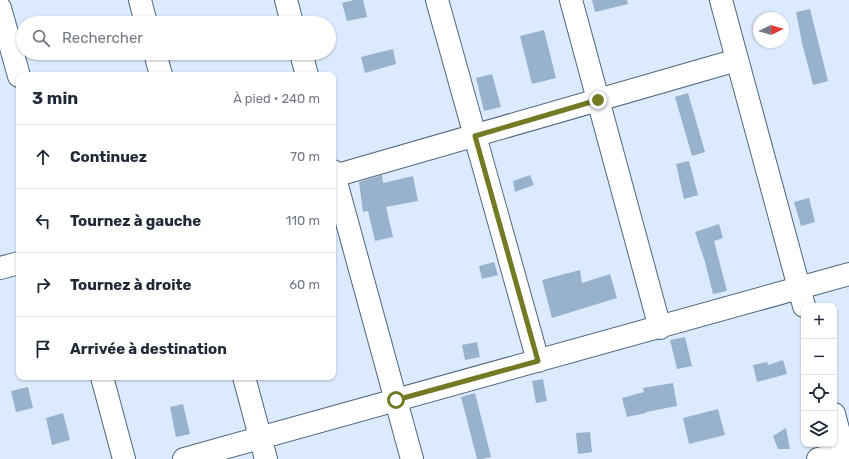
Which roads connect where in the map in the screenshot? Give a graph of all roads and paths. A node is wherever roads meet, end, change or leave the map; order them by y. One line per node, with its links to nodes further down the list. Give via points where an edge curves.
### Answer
1 (140, 0): 7 (street)
2 (286, 0): 8 (street)
3 (437, 0): 16 (street)
4 (571, 0): 15 (street)
5 (721, 0): 11 (street)
6 (0, 8): 12 (street)
7 (144, 16)
8 (290, 16)
9 (156, 60): 13 (street)
10 (303, 60): 14 (street)
11 (737, 60): 15 (street); 22 (street)
12 (18, 72)
13 (160, 72)
14 (306, 72)
15 (598, 100): 16 (street); 23 (street)
16 (475, 136): 17 (street); 24 (street)
17 (336, 173)
18 (336, 181): 27 (street)
19 (16, 264): 20 (street)
20 (0, 268)
21 (849, 274): 22 (street)
22 (802, 298): 23 (street)
23 (660, 328): 24 (street)
24 (538, 361): 27 (street)
25 (103, 380): 31 (street)
26 (245, 380): 29 (street)
27 (396, 400): 29 (street); 34 (street)
28 (837, 425): 30 (street)
29 (261, 438): 32 (street); 33 (street)
30 (845, 455): 35 (street)
31 (124, 459)
32 (184, 459)
33 (266, 459)
34 (412, 459)
35 (818, 459)

